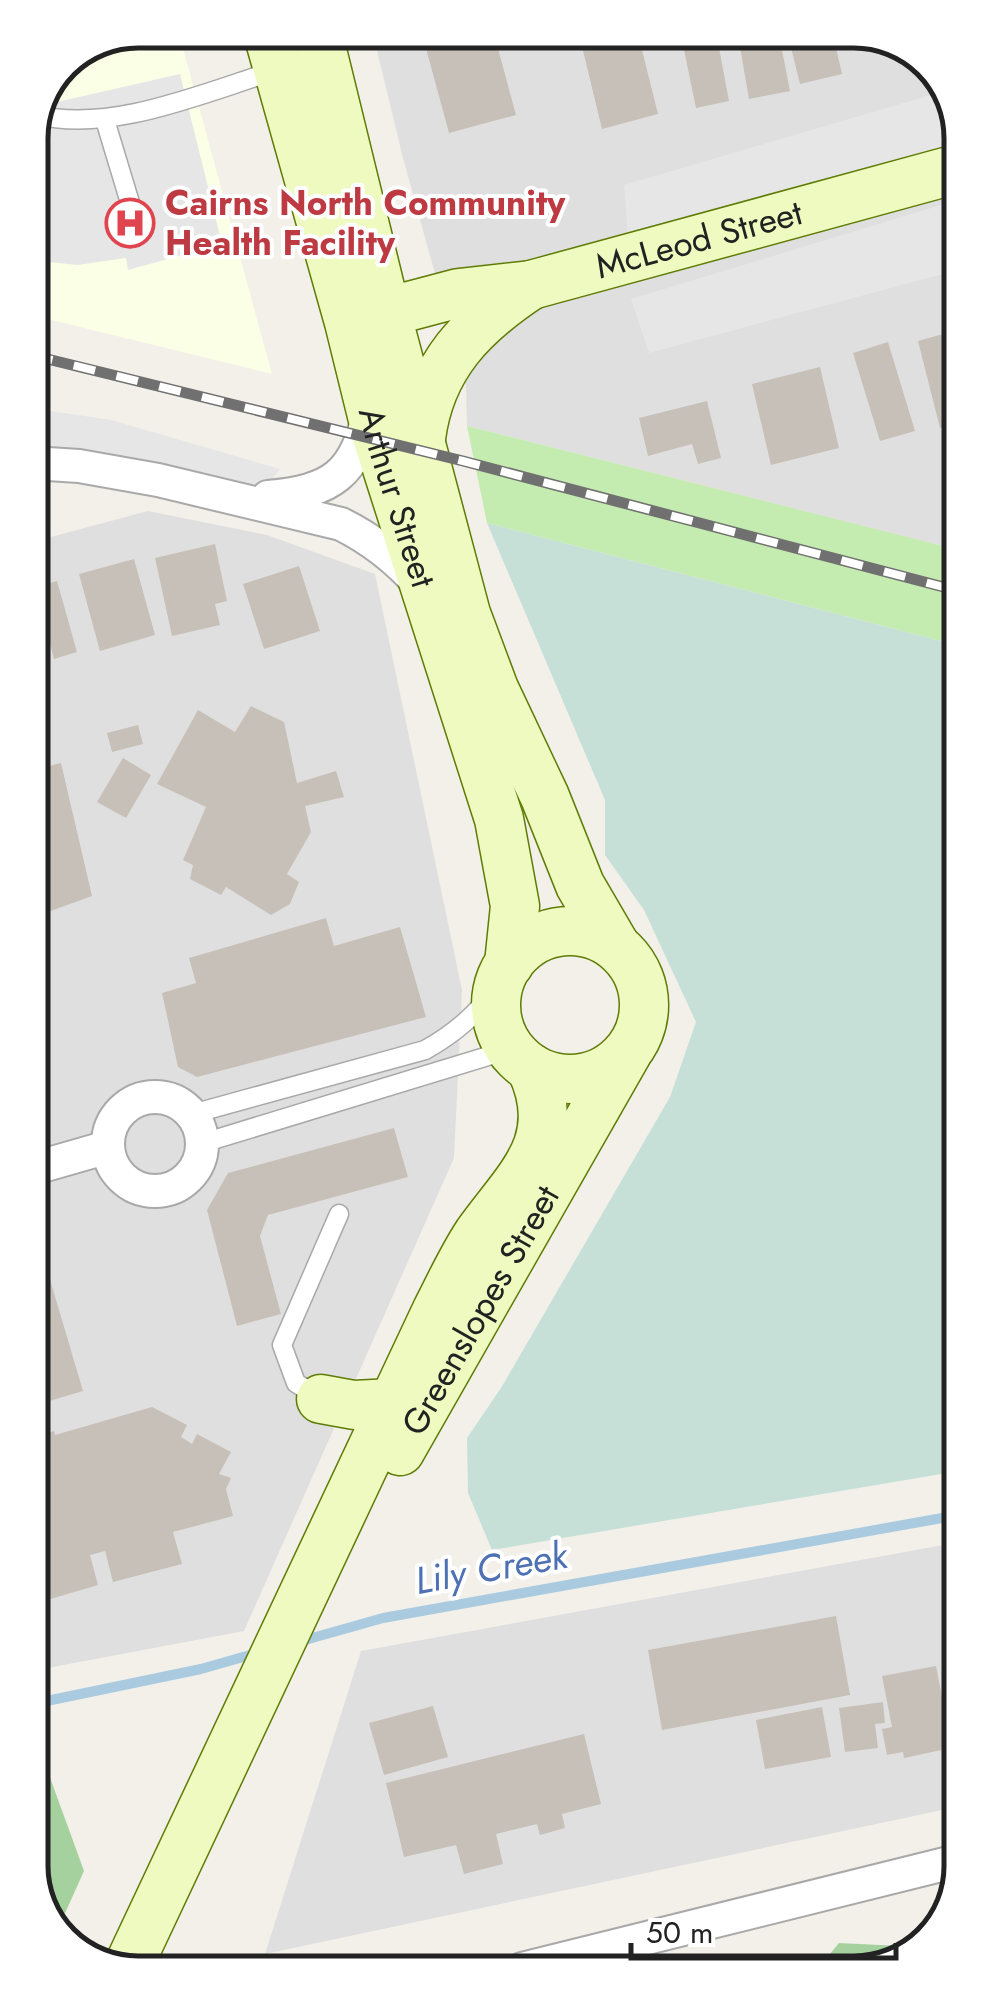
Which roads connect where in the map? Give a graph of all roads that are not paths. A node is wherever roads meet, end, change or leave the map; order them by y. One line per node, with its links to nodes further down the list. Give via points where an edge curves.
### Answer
1 (319, 48): 8 (street, Arthur Street)
2 (272, 50): 4 (lane); 8 (street, Arthur Street)
3 (50, 118): 4 (lane)
4 (105, 120): 6 (lane)
5 (944, 173): 7 (street, McLeod Street)
6 (134, 216)
7 (532, 285): 8 (street, McLeod Street, via 459,293); 10 (street, via 470,334 446,364 424,411)
8 (368, 317): 9 (street, Arthur Street); 10 (street, Arthur Street)
9 (370, 408): 12 (street, via 354,457 319,489); 13 (street, Arthur Street)
10 (420, 441): 14 (street, Arthur Street, via 476,643 580,885)
11 (48, 464): 12 (street)
12 (223, 497): 13 (street, via 341,524 391,556)
13 (424, 590): 15 (street, Arthur Street, via 508,856 516,906)
14 (615, 945): 15 (street, via 570,930 525,946); 16 (street, via 642,985 639,1032)
15 (504, 975): 17 (street, via 498,1019); 18 (lane, via 476,1014 424,1050)
16 (626, 1053): 17 (street, via 592,1076 560,1078); 22 (street, Greenslopes Street)
17 (521, 1058): 18 (lane); 24 (street, Greenslopes Street, via 540,1087 538,1150 470,1249)
18 (197, 1128): 19 (street, via 181,1104 138,1100 115,1118); 19 (street, via 200,1158 180,1184 165,1190 133,1186 120,1176)
19 (108, 1147): 20 (street)
20 (48, 1164)
21 (338, 1214): 23 (lane, via 282,1346 296,1382)
22 (531, 1219): 24 (street); 25 (street, Greenslopes Street, via 380,1484)
23 (320, 1398): 24 (street, via 354,1406)
24 (393, 1403): 25 (street, Greenslopes Street)
25 (323, 1560): 27 (street, Greenslopes Street)
26 (944, 1864): 28 (street)
27 (134, 1955)
28 (576, 1956)

